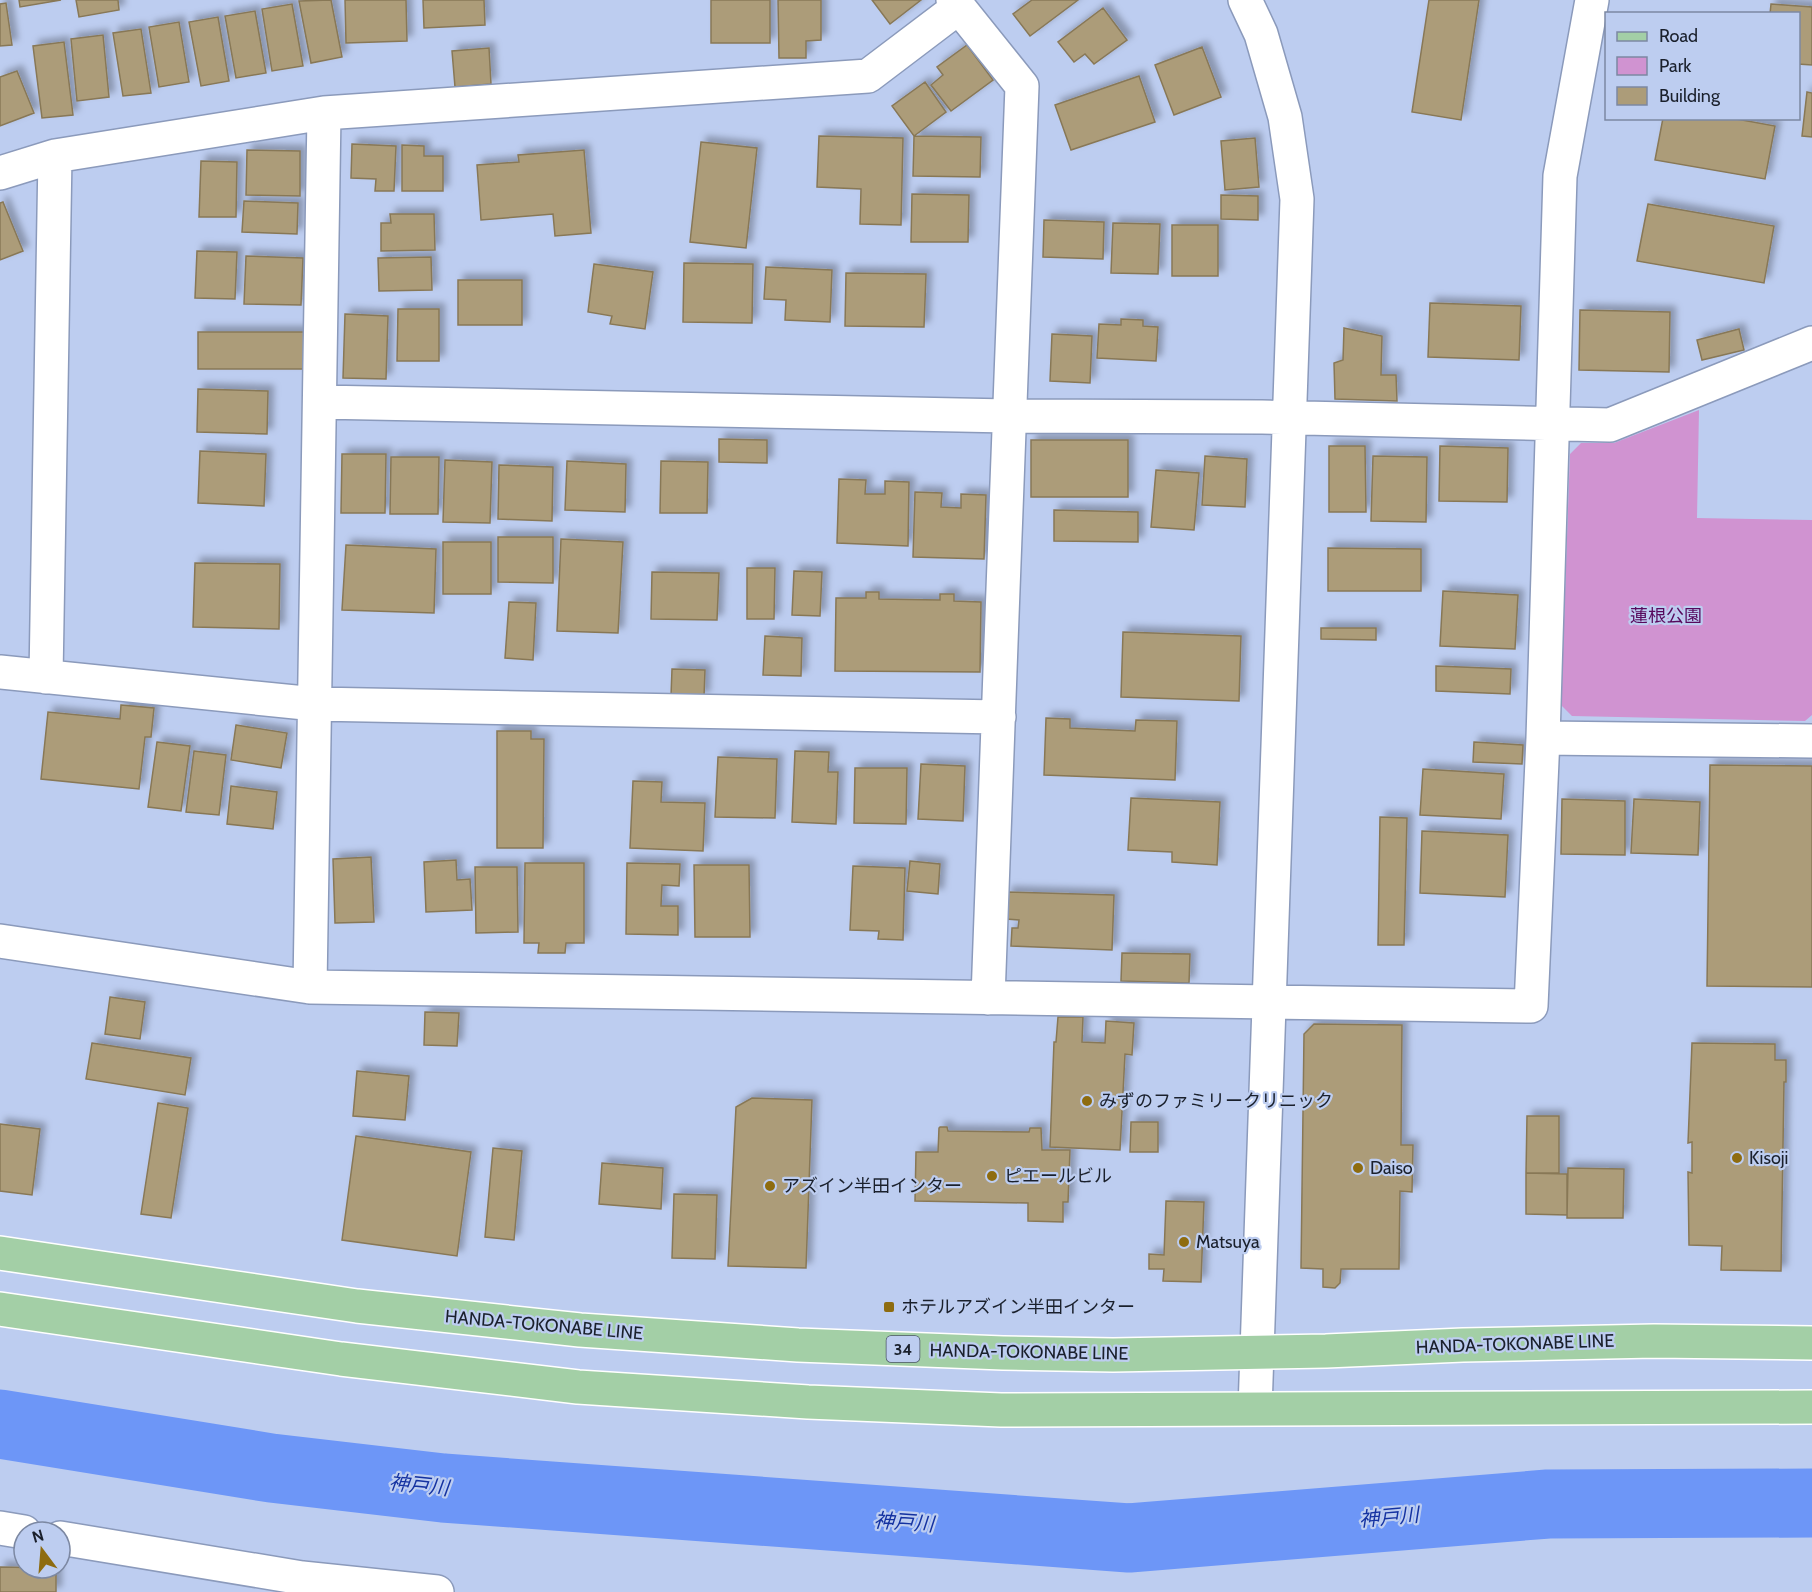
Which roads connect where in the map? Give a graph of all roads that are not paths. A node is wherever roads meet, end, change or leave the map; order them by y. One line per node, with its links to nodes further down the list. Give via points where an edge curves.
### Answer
1 (1245, 0): 10 (street, via 1261,34 1285,117 1297,199)
2 (1592, 0): 11 (street, via 1560,176)
3 (956, 3): 4 (street, via 868,76); 9 (street, via 1022,86)
4 (324, 113): 5 (street); 8 (street)
5 (55, 156): 6 (street); 13 (street)
6 (0, 173)
7 (1812, 343): 11 (street, via 1610,425)
8 (320, 402): 9 (street); 14 (street)
9 (1008, 417): 10 (street); 15 (street)
10 (1289, 418): 11 (street); 21 (street)
11 (1552, 423): 16 (street)
12 (0, 672): 13 (street)
13 (46, 677): 14 (street)
14 (315, 704): 15 (street); 19 (street)
15 (999, 717): 20 (street)
16 (1543, 738): 17 (street); 21 (street, via 1531,1006)
17 (1812, 741)
18 (0, 941): 19 (street)
19 (310, 987): 20 (street)
20 (988, 998): 21 (street)
21 (1269, 1002): 25 (street)
22 (0, 1253): 25 (main road, HANDA-TOKONABE LINE / 34, via 357,1306 580,1330 798,1345 1003,1353)
23 (0, 1309): 27 (main road, via 341,1359 578,1387 1001,1410)
24 (1812, 1343): 25 (main road, HANDA-TOKONABE LINE / 34, via 1654,1341)
25 (1256, 1352): 27 (street)
26 (1812, 1407): 27 (main road)
27 (1255, 1409)
28 (72, 1540): 29 (street)
29 (304, 1585): 30 (street)
30 (437, 1592)

